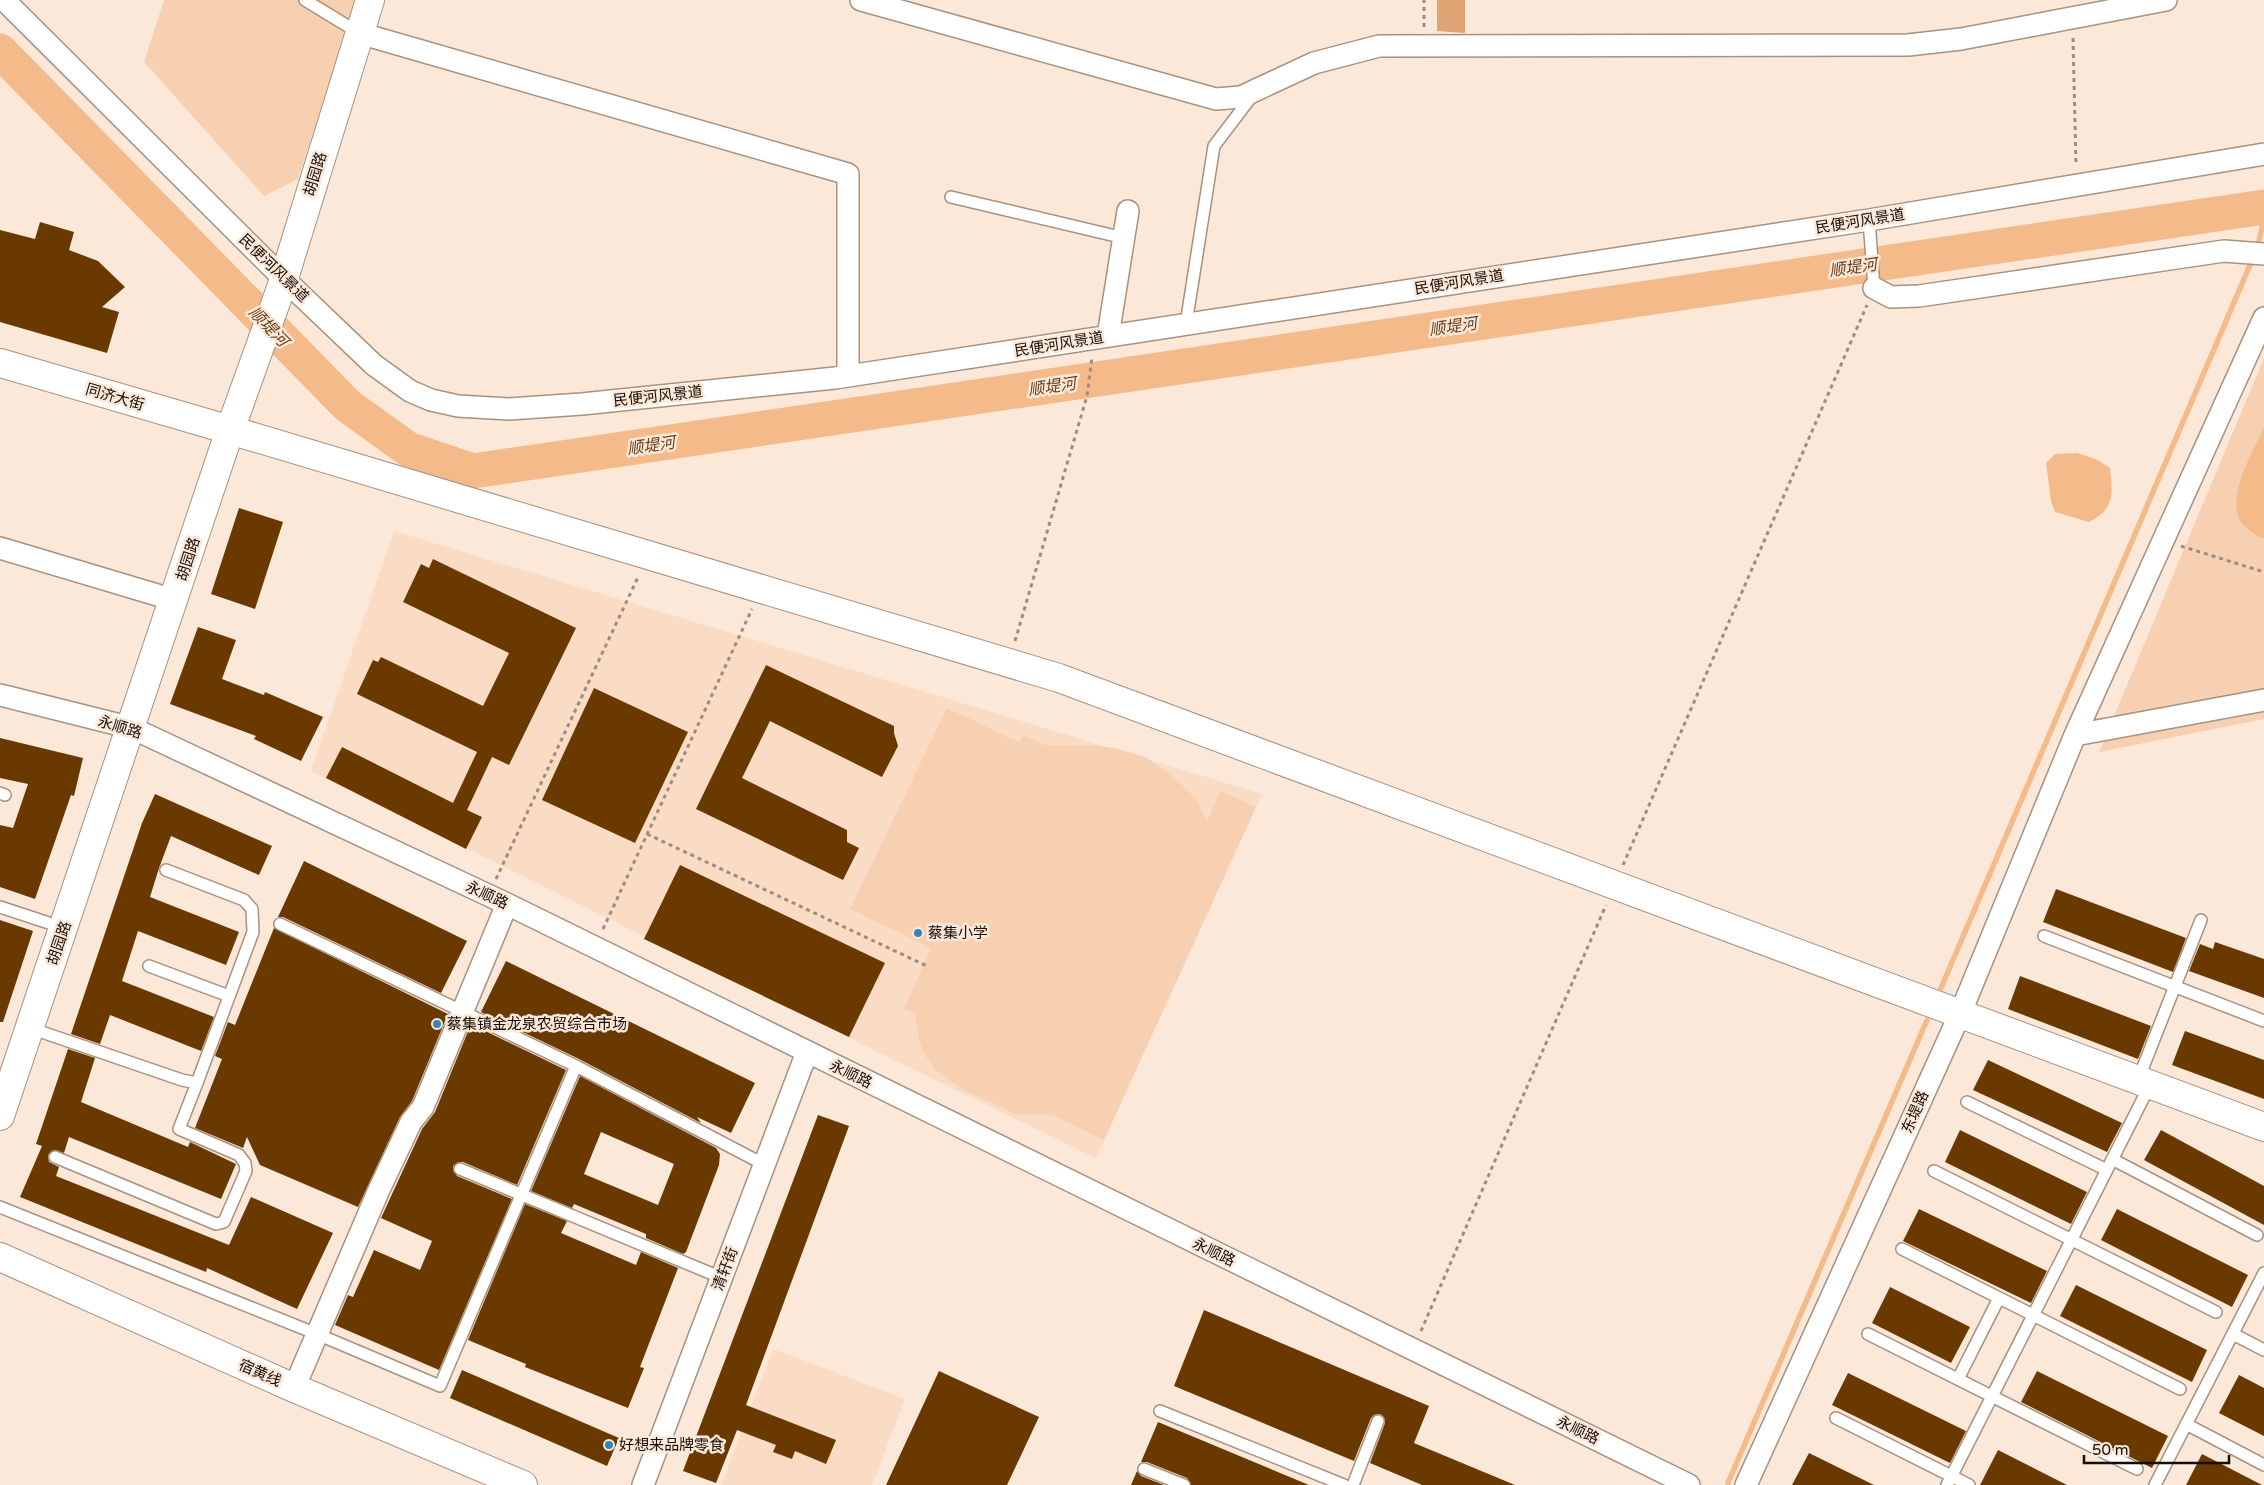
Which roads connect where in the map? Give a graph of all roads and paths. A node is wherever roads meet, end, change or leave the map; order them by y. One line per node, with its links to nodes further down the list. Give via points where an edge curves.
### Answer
1 (4, 0): 18 (street, 民便河风景道)
2 (305, 0): 8 (lane)
3 (370, 0): 8 (street, 胡园路)
4 (861, 0): 10 (street, via 1216,99 1241,97)
5 (1424, 0): 9 (path)
6 (2166, 0): 7 (street)
7 (2073, 18): 9 (street, via 1961,39 1908,45); 12 (path)
8 (359, 33): 18 (street, 胡园路); 25 (street, via 848,174)
9 (1423, 45): 10 (street, via 1379,46 1314,63)
10 (1256, 91): 21 (lane, via 1214,146)
11 (2264, 154): 12 (street, 民便河风景道)
12 (2076, 185): 15 (street, 民便河风景道)
13 (951, 197): 16 (lane)
14 (1128, 211): 16 (street)
15 (1869, 220): 19 (lane); 21 (street, 民便河风景道)
16 (1124, 238): 22 (street)
17 (2255, 254): 19 (street, via 2224,251 1919,296 1890,297)
18 (282, 283): 25 (street, 民便河风景道, via 410,392 458,406 509,409 582,404); 26 (street, 胡园路)
19 (1874, 288): 40 (path)
20 (2264, 318): 27 (street, 东堤路)
21 (1186, 324): 22 (street, 民便河风景道)
22 (1108, 336): 25 (street, 民便河风景道)
23 (1092, 351): 33 (path, via 1087,396)
24 (0, 363): 26 (street, 同济大街)
25 (848, 376)
26 (230, 430): 29 (street, 同济大街); 32 (street, 胡园路)
27 (2164, 541): 30 (path); 37 (street, 东堤路)
28 (0, 548): 32 (street)
29 (648, 555): 31 (street, 同济大街); 41 (path)
30 (2264, 572)
31 (761, 590): 33 (street, 同济大街); 38 (path)
32 (174, 600): 36 (street, 胡园路)
33 (1008, 663): 40 (street, 同济大街, via 1059,678)
34 (0, 695): 36 (street, 永顺路)
35 (2264, 700): 37 (street)
36 (132, 728): 41 (street, 永顺路); 46 (street, 胡园路)
37 (2075, 735): 54 (street, 东堤路)
38 (647, 834): 48 (path); 50 (path)
39 (166, 870): 52 (lane, via 244,900 252,909 254,932)
40 (1614, 885): 54 (street, 同济大街); 84 (path)
41 (488, 895): 42 (street, 永顺路)
42 (507, 904): 48 (street, 永顺路); 53 (street)
43 (0, 907): 46 (lane)
44 (2201, 920): 51 (lane)
45 (280, 924): 53 (lane)
46 (64, 928): 56 (street, 胡园路)
47 (2044, 936): 51 (lane)
48 (594, 947): 57 (street, 永顺路)
49 (149, 966): 52 (lane)
50 (930, 967)
51 (2175, 987): 55 (lane); 59 (lane)
52 (229, 996): 60 (lane)
53 (462, 1011): 58 (lane); 81 (street, via 423,1107 411,1122 394,1158)
54 (1960, 1014): 59 (street, 同济大街); 104 (street, 东堤路)
55 (2264, 1022)
56 (30, 1028): 60 (lane); 62 (street, 胡园路)
57 (807, 1052): 66 (street, 清轩街); 84 (street, 永顺路)
58 (576, 1066): 66 (lane); 70 (lane)
59 (2144, 1082): 63 (street, 同济大街); 65 (lane)
60 (197, 1083): 64 (lane, via 179,1129 239,1155 245,1164 246,1172 224,1222 216,1224)
61 (1967, 1102): 68 (lane)
62 (0, 1116)
63 (2264, 1127)
64 (55, 1157)
65 (2112, 1159): 68 (lane); 72 (lane)
66 (765, 1165): 77 (street, 清轩街)
67 (460, 1169): 70 (lane)
68 (2107, 1170): 73 (lane)
69 (1934, 1171): 73 (lane)
70 (522, 1195): 77 (lane); 81 (lane, via 440,1386)
71 (0, 1207): 81 (lane)
72 (2257, 1235)
73 (2071, 1240): 79 (lane); 80 (lane)
74 (1902, 1249): 78 (lane)
75 (0, 1257): 87 (street, 宿黄线)
76 (2264, 1273): 83 (lane)
77 (722, 1278): 99 (street, 清轩街)
78 (1999, 1298): 80 (lane); 86 (lane)
79 (2216, 1312)
80 (2033, 1315): 88 (lane); 89 (lane)
81 (317, 1334): 87 (street)
82 (1868, 1334): 86 (lane)
83 (2233, 1334): 85 (lane); 93 (lane)
84 (1413, 1350): 103 (street, 永顺路)
85 (2264, 1350)
86 (1958, 1379): 89 (lane)
87 (294, 1388): 98 (street, 宿黄线)
88 (2180, 1389)
89 (1992, 1397): 96 (lane); 97 (lane)
90 (1160, 1411): 101 (lane)
91 (1836, 1418): 97 (lane)
92 (1378, 1421): 102 (lane)
93 (2186, 1424): 94 (lane); 106 (lane)
94 (2264, 1465)
95 (1144, 1469): 100 (lane)
96 (2137, 1469)
97 (1949, 1481): 105 (lane)
98 (523, 1485)
99 (643, 1485)
100 (1184, 1485)
101 (1344, 1485)
102 (1353, 1485)
103 (1689, 1485)
104 (1746, 1485)
105 (1969, 1485)
106 (2155, 1485)

